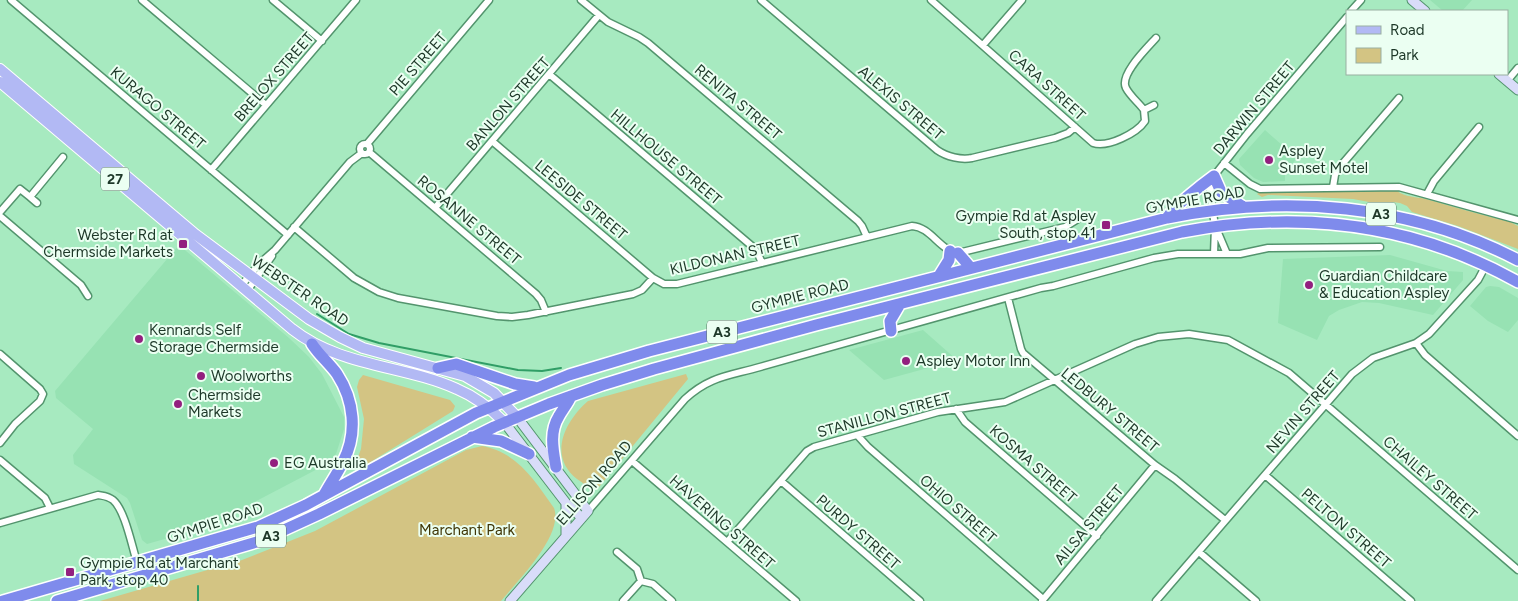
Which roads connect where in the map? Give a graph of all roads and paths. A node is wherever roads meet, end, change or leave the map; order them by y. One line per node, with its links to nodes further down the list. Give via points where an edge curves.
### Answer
1 (11, 0): 38 (street, KURAGO STREET)
2 (142, 0): 27 (street)
3 (273, 0): 17 (street)
4 (356, 0): 17 (street, BRELOX STREET)
5 (490, 0): 33 (street, PIE STREET)
6 (581, 0): 14 (street, RENITA STREET)
7 (761, 0): 30 (street, ALEXIS STREET, via 946,155 972,158 1055,138)
8 (931, 0): 18 (street, CARA STREET)
9 (1022, 0): 18 (street)
10 (1361, 0): 12 (street)
11 (1412, 0): 13 (main road)
12 (1352, 10)
13 (1424, 10)
14 (599, 15): 21 (street, BANLON STREET); 54 (street, RENITA STREET, via 648,43 858,221)
15 (1346, 18): 37 (street, DARWIN STREET)
16 (1156, 38): 29 (street, via 1125,78 1126,88)
17 (322, 41): 27 (street, BRELOX STREET)
18 (983, 44): 30 (street, CARA STREET)
19 (1518, 68): 23 (street)
20 (0, 69): 64 (main road, WEBSTER ROAD / 27, via 189,229)
21 (549, 74): 32 (street, BANLON STREET); 60 (street, HILLHOUSE STREET, via 753,247)
22 (1500, 75): 23 (main road)
23 (1507, 81): 25 (main road)
24 (0, 82): 67 (main road, WEBSTER ROAD / 27)
25 (1518, 90)
26 (1399, 98): 40 (street, via 1338,170)
27 (266, 105): 38 (street, BRELOX STREET)
28 (1154, 105): 29 (street)
29 (1144, 110): 30 (street, CARA STREET, via 1145,121 1138,129 1106,144 1093,143)
30 (1075, 127)
31 (1479, 127): 41 (street)
32 (492, 142): 45 (street, BANLON STREET); 65 (street, LEESIDE STREET)
33 (367, 144): 34 (street, via 361,147); 35 (street)
34 (362, 152): 35 (street); 52 (street)
35 (369, 152): 45 (street, ROSANNE STREET)
36 (63, 158): 42 (street)
37 (1224, 163): 39 (street, DARWIN STREET); 40 (street, via 1260,189)
38 (211, 170): 53 (street, KURAGO STREET)
39 (1214, 176): 44 (highway, via 1221,192); 46 (street, DARWIN STREET, via 1210,190); 48 (highway, via 1171,211)
40 (1333, 187): 41 (street, via 1389,186)
41 (1427, 194): 50 (street)
42 (30, 197): 43 (street); 47 (street, via 20,189)
43 (37, 203)
44 (1242, 206): 46 (highway, GYMPIE ROAD / A3); 59 (highway, GYMPIE ROAD / A3, via 1303,205 1389,216 1446,230)
45 (435, 208): 71 (street, ROSANNE STREET, via 536,294)
46 (1212, 210): 48 (highway, GYMPIE ROAD / A3); 51 (street, DARWIN STREET)
47 (0, 214): 68 (street, via 81,285)
48 (1167, 218): 62 (highway, GYMPIE ROAD / A3)
49 (1078, 219): 56 (street, via 1057,229)
50 (1518, 220)
51 (1215, 227): 57 (street, GYMPIE ROAD); 58 (street, GYMPIE ROAD); 61 (highway, GYMPIE ROAD / A3, via 1288,221 1362,227 1439,246); 70 (highway, GYMPIE ROAD / A3, via 1153,239)
52 (294, 228): 53 (street); 71 (street, KILDONAN STREET, via 354,278 389,296 505,317)
53 (288, 235): 64 (street)
54 (867, 237): 56 (street, KILDONAN STREET, via 916,226); 60 (street, KILDONAN STREET)
55 (1380, 247): 58 (street, via 1262,248)
56 (954, 252): 62 (highway); 63 (highway)
57 (1214, 254): 58 (street); 69 (street, via 1154,258)
58 (1227, 254)
59 (1518, 260)
60 (762, 263): 65 (street, KILDONAN STREET, via 677,284 664,284)
61 (1486, 265): 66 (highway, GYMPIE ROAD / A3); 73 (street, NEVIN STREET, via 1440,324)
62 (971, 268): 63 (highway, GYMPIE ROAD / A3)
63 (939, 276): 78 (highway, GYMPIE ROAD / A3, via 634,355)
64 (253, 277): 67 (street); 76 (main road, WEBSTER ROAD / 27, via 340,337 374,351)
65 (653, 278): 71 (street, KILDONAN STREET, via 637,293)
66 (1518, 282)
67 (244, 288): 74 (main road, WEBSTER ROAD / 27)
68 (88, 296)
69 (1008, 298): 72 (street); 77 (street, LEDBURY STREET, via 1021,349)
70 (900, 304): 72 (highway, via 890,321); 79 (highway, GYMPIE ROAD / A3, via 654,369)
71 (546, 312)
72 (891, 331): 92 (street, ELLISON ROAD, via 723,376 700,386)
73 (1416, 343): 81 (street, NEVIN STREET, via 1367,362); 87 (street, via 1425,355)
74 (312, 344): 82 (main road, WEBSTER ROAD / 27, via 448,385); 97 (highway, via 336,373 348,395 352,416 352,437 346,457)
75 (0, 354): 89 (street, via 43,394)
76 (438, 368): 78 (highway, via 456,364 515,384); 80 (main road, WEBSTER ROAD / 27, via 474,380)
77 (1056, 380): 81 (street, STANILLON STREET, via 1135,344 1158,337 1189,334 1236,344 1289,373); 83 (street, STANILLON STREET, via 1004,402); 93 (street, LEDBURY STREET)
78 (536, 387): 80 (highway, GYMPIE ROAD / A3)
79 (571, 396): 84 (highway, GYMPIE ROAD / A3); 94 (highway, via 553,430)
80 (502, 401): 82 (highway, GYMPIE ROAD / A3); 84 (main road, WEBSTER ROAD / 27)
81 (1325, 405): 95 (street, NEVIN STREET); 109 (street, CHAILEY STREET)
82 (489, 407): 85 (main road, WEBSTER ROAD / 27); 97 (highway, GYMPIE ROAD / A3)
83 (956, 409): 86 (street, STANILLON STREET); 104 (street, KOSMA STREET, via 965,422)
84 (517, 417): 85 (highway, GYMPIE ROAD / A3); 94 (main road, WEBSTER ROAD / 27)
85 (504, 422): 88 (highway, GYMPIE ROAD / A3); 90 (main road, WEBSTER ROAD / 27)
86 (858, 436): 96 (street, STANILLON STREET, via 807,451); 111 (street, OHIO STREET)
87 (1518, 436)
88 (472, 437): 90 (highway, via 502,442); 113 (highway, GYMPIE ROAD / A3, via 260,541)
89 (0, 442)
90 (529, 454): 98 (main road, WEBSTER ROAD / 27)
91 (0, 460): 99 (street, via 45,498)
92 (632, 461): 100 (street, ELLISON ROAD); 105 (street, HAVERING STREET)
93 (1155, 465): 101 (street, LEDBURY STREET); 104 (street, AILSA STREET)
94 (556, 467): 100 (main road, WEBSTER ROAD / 27)
95 (1265, 475): 101 (street, NEVIN STREET); 121 (street, PELTON STREET)
96 (781, 481): 105 (street, STANILLON STREET); 118 (street, PURDY STREET)
97 (324, 495): 108 (highway, GYMPIE ROAD / A3, via 258,527)
98 (566, 503): 100 (main road, WEBSTER ROAD / 27); 103 (main road)
99 (50, 508): 102 (street); 108 (street, via 98,494 107,496 115,501 121,512)
100 (585, 514): 103 (main road, ELLISON ROAD)
101 (1225, 520): 107 (street, NEVIN STREET)
102 (0, 522)
103 (566, 536): 114 (main road, ELLISON ROAD)
104 (1097, 536): 111 (street, AILSA STREET)
105 (727, 542): 117 (street, HAVERING STREET)
106 (617, 552): 110 (street, via 636,569)
107 (1199, 552): 119 (street, NEVIN STREET); 120 (street)
108 (137, 562): 112 (highway, GYMPIE ROAD / A3)
109 (1518, 570)
110 (641, 581): 115 (street); 116 (street, via 653,584)
111 (1043, 600)
112 (4, 601)
113 (57, 601)
114 (510, 601)
115 (623, 601)
116 (672, 601)
117 (796, 601)
118 (920, 601)
119 (1156, 601)
120 (1256, 601)
121 (1411, 601)

